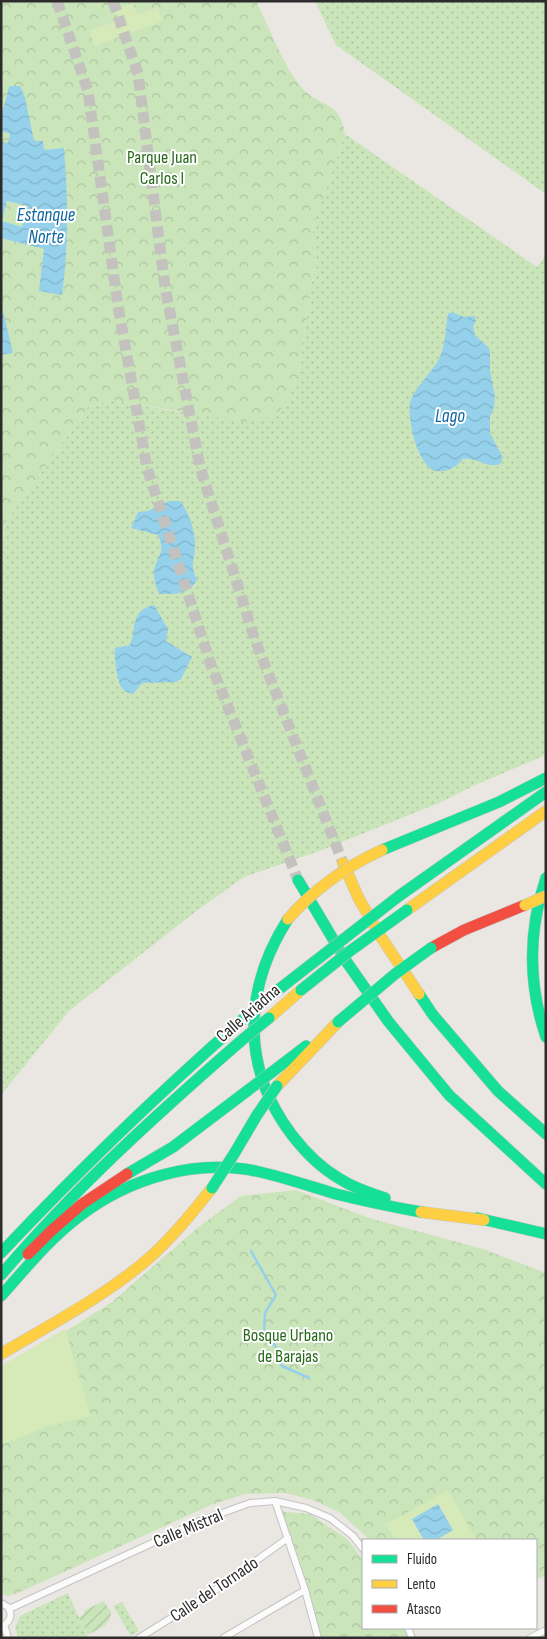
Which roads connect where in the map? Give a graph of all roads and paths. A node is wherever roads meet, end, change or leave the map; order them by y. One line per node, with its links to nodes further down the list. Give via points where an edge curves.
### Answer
1 (546, 778): 12 (highway, bridge, via 499,802 382,850 336,874 310,895 277,935 257,990 255,1052 264,1087 275,1111 299,1145 344,1182 377,1196)
2 (546, 792): 14 (highway, Calle Ariadna, bridge, via 399,896 269,997 169,1085 60,1190)
3 (546, 811): 15 (highway, Calle Ariadna, bridge, via 350,951 242,1040 90,1178)
4 (343, 863): 10 (highway, via 381,937 433,1015 498,1091)
5 (546, 878): 9 (highway, via 536,909 531,965)
6 (298, 880): 11 (highway, via 346,961 388,1021 449,1094)
7 (546, 896): 8 (highway, bridge, via 464,930 432,948)
8 (338, 1022): 16 (highway, bridge, via 173,1147 82,1204); 18 (highway, bridge, via 277,1086 212,1188 182,1226 148,1259 100,1295)
9 (546, 1037)
10 (546, 1134)
11 (546, 1184)
12 (484, 1220): 13 (highway); 17 (highway, via 361,1200 254,1170 216,1167 180,1171 136,1184 81,1215)
13 (546, 1234)
14 (1, 1253)
15 (1, 1275)
16 (1, 1281)
17 (1, 1296)
18 (1, 1354)
19 (275, 1501): 20 (street); 21 (street, Calle Mistral, via 330,1518); 24 (street, Calle Mistral, via 250,1503 200,1521)
20 (288, 1538): 22 (street); 28 (street, Calle del Tornado, via 208,1596)
21 (362, 1548)
22 (306, 1590): 29 (street); 30 (street)
23 (1, 1603): 24 (street)
24 (10, 1609): 25 (street, via 10,1618)
25 (3, 1625): 27 (street)
26 (546, 1630): 31 (street)
27 (8, 1638)
28 (139, 1638)
29 (223, 1638)
30 (318, 1638)
31 (530, 1638)

